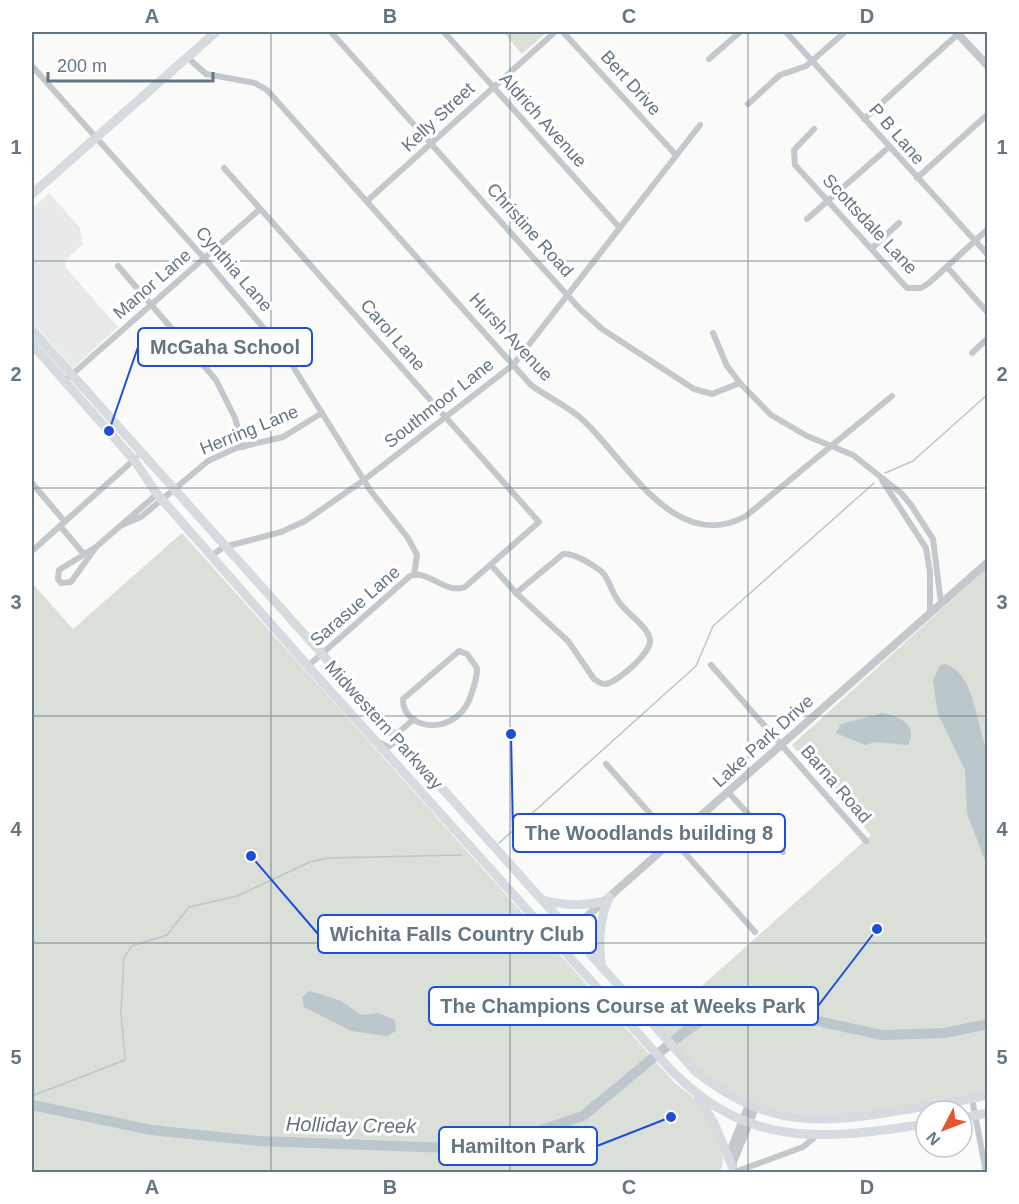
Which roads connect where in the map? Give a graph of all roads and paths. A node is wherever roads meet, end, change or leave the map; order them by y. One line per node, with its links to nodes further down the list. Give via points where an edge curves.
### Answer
1 (216, 32): 10 (main road)
2 (331, 32): 22 (street, Christine Road)
3 (444, 32): 15 (street, Aldrich Avenue)
4 (555, 32): 15 (street, Kelly Street)
5 (564, 32): 24 (street, Bert Drive)
6 (740, 32): 11 (street)
7 (786, 32): 12 (street, P B Lane)
8 (845, 32): 12 (street)
9 (957, 33): 14 (street); 18 (street)
10 (187, 57): 21 (main road); 29 (street, Hursh Avenue, via 206,74 255,83 267,90)
11 (709, 59)
12 (812, 61): 16 (street, via 780,75); 18 (street, P B Lane)
13 (32, 66): 21 (street, Cynthia Lane)
14 (987, 66)
15 (494, 86): 22 (street, Kelly Street); 33 (street, Aldrich Avenue)
16 (748, 104)
17 (987, 114): 26 (street)
18 (864, 119): 23 (street, P B Lane)
19 (700, 125): 24 (street, Southmoor Lane)
20 (814, 129): 28 (street, Scottsdale Lane, via 794,150 794,161)
21 (96, 137): 27 (main road); 38 (street, Cynthia Lane)
22 (431, 143): 29 (street, Kelly Street); 41 (street, Christine Road)
23 (888, 147): 26 (street, P B Lane); 28 (street)
24 (676, 155): 33 (street, Southmoor Lane)
25 (224, 168): 30 (street, Carol Lane)
26 (917, 178): 35 (street, P B Lane)
27 (32, 194)
28 (828, 200): 31 (street); 36 (street, Scottsdale Lane)
29 (368, 201): 49 (street, Hursh Avenue)
30 (260, 209): 38 (street, Manor Lane); 54 (street, Carol Lane)
31 (807, 219)
32 (899, 223): 36 (street)
33 (620, 228): 41 (street, Southmoor Lane)
34 (987, 229): 35 (street, Scottsdale Lane)
35 (974, 242): 37 (street, P B Lane); 40 (street, Scottsdale Lane)
36 (872, 248): 40 (street, Scottsdale Lane, via 911,290 921,288)
37 (987, 255)
38 (204, 258): 42 (street, Manor Lane); 53 (street, Cynthia Lane, via 284,352)
39 (118, 266): 42 (street)
40 (947, 267): 43 (street)
41 (567, 296): 49 (street, Southmoor Lane); 51 (street, Christine Road, via 602,329 694,389 720,392)
42 (152, 304): 50 (street, Manor Lane); 56 (street, via 216,380 235,418)
43 (987, 313)
44 (32, 330): 50 (main road, Midwestern Parkway)
45 (713, 333): 51 (street, via 727,366)
46 (987, 338): 48 (street)
47 (32, 344): 50 (main road, Midwestern Parkway)
48 (972, 353)
49 (513, 365): 54 (street, Southmoor Lane); 55 (street, Hursh Avenue, via 538,390 582,418 666,510 687,522 707,527 734,523)
50 (68, 378): 57 (main road, Midwestern Parkway)
51 (740, 383): 55 (street, via 782,422)
52 (892, 396): 55 (street, Hursh Avenue)
53 (322, 413): 56 (street, Herring Lane, via 283,436); 58 (street, Cynthia Lane)
54 (447, 417): 58 (street, Southmoor Lane); 63 (street, Carol Lane)
55 (830, 445): 59 (street, via 853,455)
56 (243, 447): 61 (street, Herring Lane, via 208,460)
57 (138, 457): 61 (main road, Midwestern Parkway); 62 (main road, Midwestern Parkway); 64 (street)
58 (364, 480): 66 (street, Southmoor Lane, via 305,521 281,532); 72 (street, Cynthia Lane, via 414,547)
59 (882, 480): 74 (street, via 901,493 928,526 937,553); 75 (street, via 926,548)
60 (32, 483): 64 (street)
61 (173, 490): 62 (street, Herring Lane); 66 (main road, Midwestern Parkway)
62 (160, 497): 65 (street, Herring Lane); 69 (main road, Midwestern Parkway)
63 (539, 522): 71 (street, Sarasue Lane)
64 (63, 524): 67 (street); 68 (street)
65 (96, 547): 68 (street); 68 (street, via 71,582 62,583 59,570)
66 (224, 547): 69 (street, Southmoor Lane); 76 (main road, Midwestern Parkway)
67 (32, 551)
68 (83, 553)
69 (212, 555): 78 (main road, Midwestern Parkway)
70 (987, 562): 74 (street, Lake Park Drive)
71 (491, 565): 72 (street, Sarasue Lane, via 461,588 449,588); 73 (street)
72 (414, 575): 76 (street, Sarasue Lane)
73 (516, 593): 73 (street, via 568,641 586,671 600,683 616,680 650,646 647,633 617,600 602,571 573,554 563,554)
74 (941, 603): 75 (street, Lake Park Drive)
75 (930, 613): 82 (street, Lake Park Drive)
76 (320, 655): 78 (street, Sarasue Lane); 81 (main road, Midwestern Parkway)
77 (711, 665): 82 (street, Barna Road)
78 (308, 666): 80 (main road, Midwestern Parkway)
79 (414, 719): 79 (street, via 442,725 464,711 477,674 467,654 455,652 405,696 404,706); 81 (street)
80 (360, 724): 81 (street, via 388,747); 92 (main road, Midwestern Parkway)
81 (396, 739): 89 (main road, Midwestern Parkway)
82 (781, 745): 84 (street, Lake Park Drive); 86 (street, Barna Road)
83 (606, 764): 85 (street)
84 (728, 792): 85 (street, Lake Park Drive); 87 (street)
85 (674, 840): 88 (street, Lake Park Drive); 91 (street)
86 (866, 841)
87 (783, 852)
88 (607, 899): 89 (main road, via 584,906 562,906); 90 (street, Lake Park Drive); 93 (main road, via 600,920)
89 (542, 900): 90 (main road, Midwestern Parkway)
90 (570, 932): 92 (street, Lake Park Drive); 93 (main road, Midwestern Parkway)
91 (755, 932)
92 (558, 942): 94 (main road, Midwestern Parkway)
93 (602, 968): 97 (main road, Midwestern Parkway, via 684,1061 716,1087)
94 (694, 1092): 102 (main road, Midwestern Parkway); 105 (main road, via 714,1124)
95 (987, 1095): 96 (main road, Midwestern Parkway)
96 (972, 1099)
97 (752, 1106): 98 (main road, Midwestern Parkway, via 790,1118 834,1120); 102 (street)
98 (914, 1108)
99 (974, 1110): 101 (street)
100 (987, 1113): 101 (main road)
101 (975, 1115): 106 (street)
102 (745, 1121): 104 (main road, Midwestern Parkway); 105 (street, via 732,1147)
103 (914, 1126): 104 (main road, Midwestern Parkway)
104 (816, 1136): 105 (street, via 803,1147)
105 (733, 1168)
106 (986, 1173)

